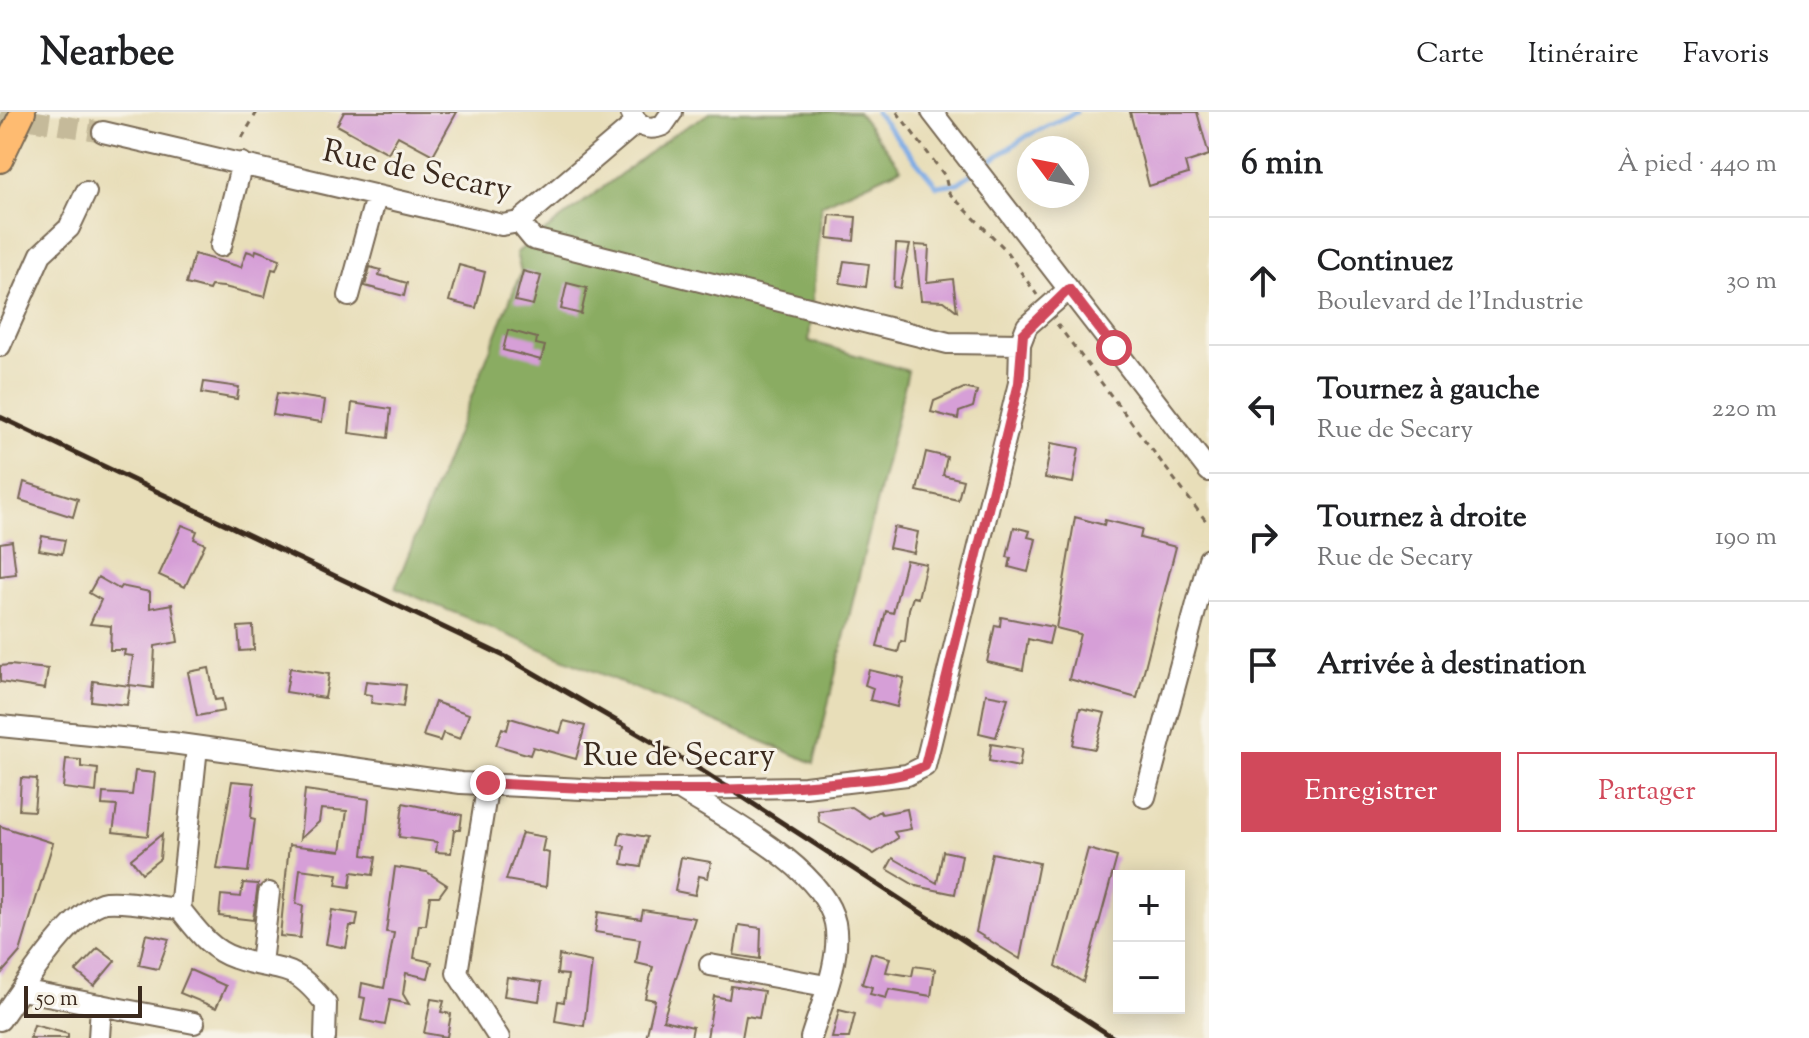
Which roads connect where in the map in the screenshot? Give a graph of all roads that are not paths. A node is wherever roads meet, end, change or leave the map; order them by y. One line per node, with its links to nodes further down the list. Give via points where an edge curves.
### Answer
1 (23, 112): 6 (main road)
2 (672, 112): 4 (street, via 656,128)
3 (932, 112): 12 (street)
4 (634, 117): 10 (street)
5 (103, 132): 7 (street, Rue de Secary)
6 (0, 160)
7 (242, 163): 9 (street, Rue de Secary); 11 (street)
8 (86, 192): 15 (street, via 69,228 41,254)
9 (376, 197): 10 (street, Rue de Secary, via 488,223); 13 (street)
10 (519, 222): 14 (street, Rue de Secary, via 533,239 948,343)
11 (221, 246)
12 (1069, 289): 14 (street, via 1027,326); 16 (street)
13 (349, 296)
14 (1020, 344): 21 (street, Rue de Secary, via 1019,383 925,766 907,775 805,787)
15 (0, 346)
16 (1209, 471)
17 (1209, 559): 22 (street)
18 (0, 726): 19 (street, Rue de Secary)
19 (197, 747): 20 (street, Rue de Secary); 24 (street)
20 (488, 783): 21 (street, Rue de Secary); 34 (street, via 457,973)
21 (679, 789): 27 (street, via 793,864 821,895 835,923)
22 (1145, 797)
23 (269, 893): 25 (street)
24 (180, 909): 25 (street, via 204,940 233,958); 28 (street, via 105,902 87,909)
25 (261, 964): 33 (street, via 306,979 326,1004)
26 (710, 965): 27 (street)
27 (826, 986): 35 (street)
28 (21, 990): 29 (street); 30 (street)
29 (101, 1005): 31 (street); 32 (street)
30 (0, 1020)
31 (194, 1023)
32 (99, 1038)
33 (325, 1038)
34 (499, 1038)
35 (811, 1038)

